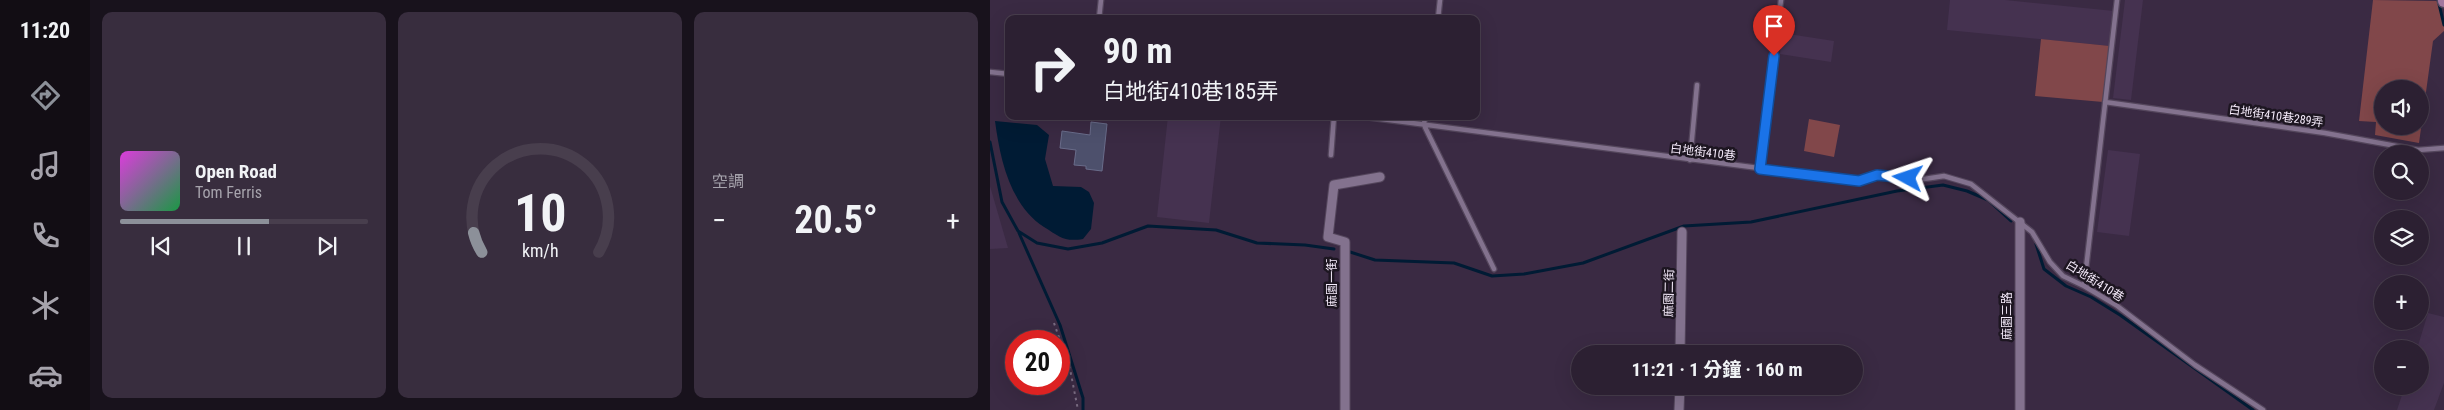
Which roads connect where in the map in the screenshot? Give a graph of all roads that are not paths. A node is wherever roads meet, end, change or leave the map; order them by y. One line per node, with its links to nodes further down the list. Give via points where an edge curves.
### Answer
1 (1101, 0): 5 (lane)
2 (1440, 0): 6 (lane)
3 (1781, 0): 18 (lane)
4 (2117, 0): 10 (lane)
5 (1099, 15)
6 (1438, 15)
7 (990, 72): 8 (lane)
8 (1005, 74)
9 (1697, 85): 17 (lane)
10 (2105, 102): 15 (lane, 白地街410巷289弄, via 2325,133 2418,150); 23 (lane)
11 (1334, 120): 16 (lane)
12 (1387, 120): 14 (lane, 白地街410巷)
13 (1425, 120): 14 (lane)
14 (1424, 125): 17 (lane, 白地街410巷); 22 (lane)
15 (2444, 148)
16 (1331, 155)
17 (1690, 160): 18 (lane, 白地街410巷)
18 (1760, 169): 20 (lane, 白地街410巷, via 1859,181 1877,175 1924,179 1952,177 1971,184)
19 (1380, 178): 26 (street, 麻園一街, via 1334,185 1328,237 1345,242)
20 (2020, 222): 23 (lane, 白地街410巷, via 2063,276); 28 (street, 麻園三路)
21 (1682, 232): 24 (street, 麻園二街)
22 (1494, 270)
23 (2084, 286): 29 (lane, 白地街410巷, via 2116,305 2195,365)
24 (1680, 345)
25 (1680, 395): 27 (street)
26 (1345, 410)
27 (1680, 410)
28 (2020, 410)
29 (2263, 410)

